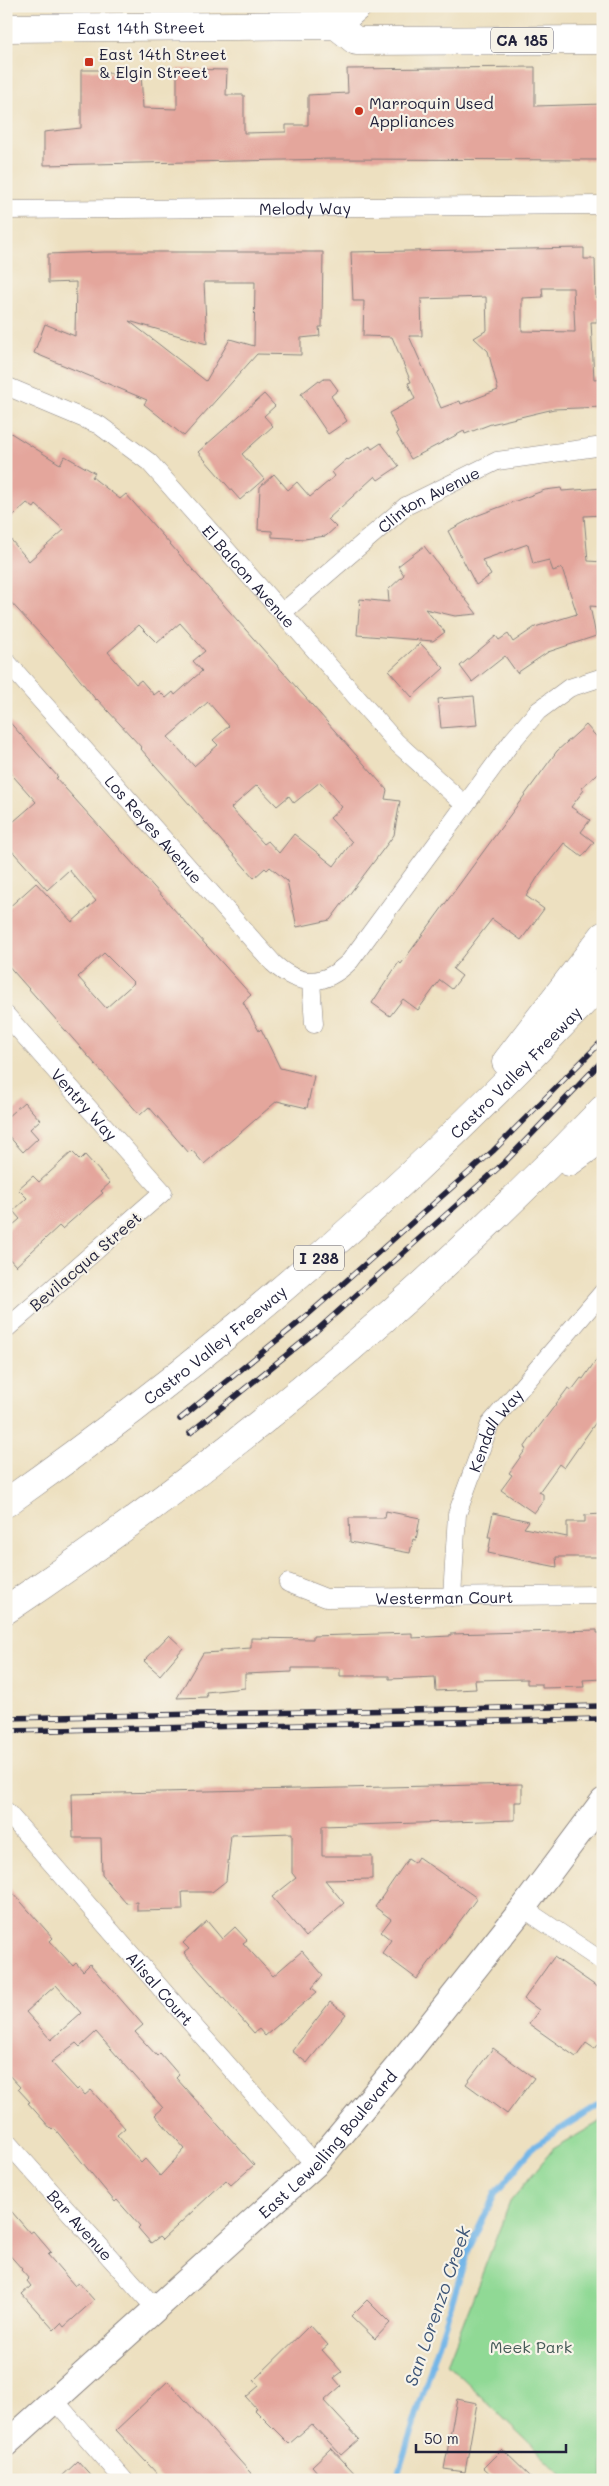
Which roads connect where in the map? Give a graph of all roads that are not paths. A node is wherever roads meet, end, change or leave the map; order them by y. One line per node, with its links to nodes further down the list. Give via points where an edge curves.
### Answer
1 (358, 6): 2 (main road)
2 (337, 16): 3 (main road, East 14th Street); 4 (main road, CA 185, via 356,41)
3 (6, 28)
4 (603, 40)
5 (603, 205): 6 (street, Melody Way)
6 (6, 210)
7 (6, 386): 9 (street, El Balcon Avenue, via 99,425 149,462)
8 (603, 446): 9 (street, Clinton Avenue, via 497,461 406,506)
9 (282, 612): 12 (street, El Balcon Avenue, via 396,742)
10 (6, 660): 14 (street, Los Reyes Avenue, via 273,963 290,976)
11 (603, 677): 12 (street, via 569,688 538,711)
12 (465, 805): 14 (street, via 350,961 332,976)
13 (603, 936): 20 (main road)
14 (311, 981): 17 (street)
15 (603, 981): 20 (main road, Castro Valley Freeway / I 238)
16 (6, 1014): 21 (street, Ventry Way)
17 (314, 1024)
18 (603, 1109): 22 (main road)
19 (603, 1137): 22 (main road)
20 (443, 1145): 25 (main road, Castro Valley Freeway / I 238, via 380,1205 248,1320 109,1429)
21 (164, 1192): 24 (street, Bevilacqua Street)
22 (505, 1207): 29 (main road, via 376,1326 239,1440 108,1540)
23 (603, 1292): 28 (street, Kendall Way, via 490,1424 457,1514)
24 (6, 1329)
25 (6, 1503)
26 (288, 1583): 28 (street, Westerman Court, via 326,1598)
27 (603, 1595): 28 (street, Westerman Court)
28 (452, 1598)
29 (6, 1610)
30 (603, 1801): 32 (main road, East Lewelling Boulevard)
31 (6, 1811): 35 (street, Alisal Court)
32 (523, 1908): 33 (street); 35 (main road, East Lewelling Boulevard)
33 (603, 1962)
34 (6, 2141): 36 (street, Bar Avenue)
35 (315, 2165): 36 (main road, East Lewelling Boulevard)
36 (156, 2309): 37 (main road, East Lewelling Boulevard)
37 (55, 2401): 38 (main road, East Lewelling Boulevard); 39 (street)
38 (6, 2444)
39 (124, 2480)

